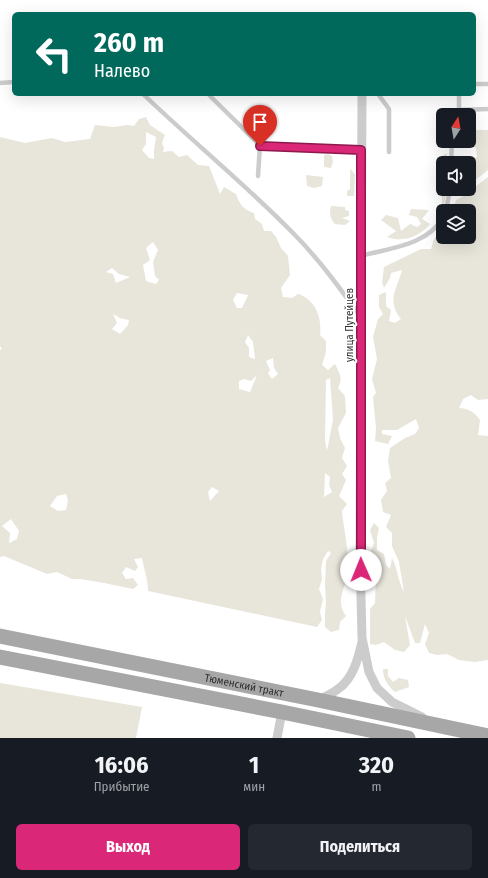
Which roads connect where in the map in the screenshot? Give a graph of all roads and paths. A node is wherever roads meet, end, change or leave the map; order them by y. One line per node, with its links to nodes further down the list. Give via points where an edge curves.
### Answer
1 (0, 82): 2 (lane)
2 (12, 82)
3 (476, 84): 4 (lane)
4 (488, 84)
5 (145, 96): 17 (lane, via 294,234)
6 (211, 96): 11 (lane)
7 (362, 96): 12 (street, улица Путейцев)
8 (380, 96): 13 (lane, via 390,109)
9 (459, 96): 10 (lane, via 459,110)
10 (488, 109)
11 (260, 146): 12 (lane); 14 (lane)
12 (361, 150): 16 (street, улица Путейцев)
13 (389, 152)
14 (258, 176)
15 (436, 227): 16 (lane, via 407,245)
16 (361, 256): 17 (street, улица Путейцев)
17 (361, 317): 19 (street, улица Путейцев)
18 (0, 636): 21 (main road, Тюменский тракт)
19 (362, 638): 21 (street, via 349,678 338,690); 23 (street, via 370,676 384,696 405,709)
20 (0, 657): 22 (main road, Тюменский тракт)
21 (318, 700): 23 (main road, Тюменский тракт)
22 (282, 712): 25 (street); 26 (main road, Тюменский тракт)
23 (446, 727): 24 (main road, Тюменский тракт)
24 (488, 736)
25 (277, 738)
26 (408, 738)

